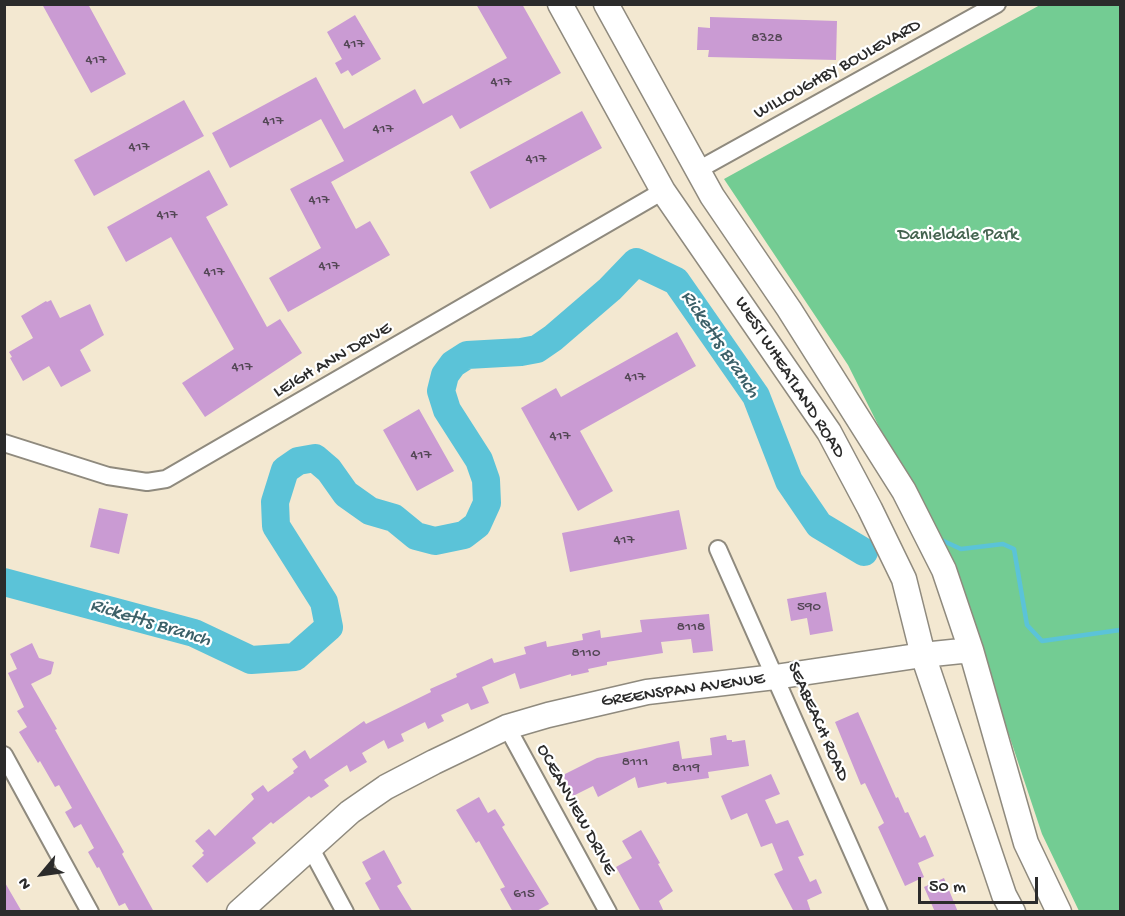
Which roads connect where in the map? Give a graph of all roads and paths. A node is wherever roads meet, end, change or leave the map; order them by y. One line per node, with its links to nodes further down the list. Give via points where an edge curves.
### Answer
1 (560, 4): 5 (main road, WEST WHEATLAND ROAD)
2 (606, 4): 4 (main road, WEST WHEATLAND ROAD)
3 (997, 4): 4 (street, WILLOUGHBY BOULEVARD)
4 (698, 170): 5 (main road); 7 (main road, WEST WHEATLAND ROAD)
5 (663, 190): 6 (street, LEIGH ANN DRIVE, via 166,479 147,482 108,476); 8 (main road, WEST WHEATLAND ROAD, via 829,432)
6 (4, 443)
7 (904, 491): 8 (main road); 10 (main road, WEST WHEATLAND ROAD, via 944,570)
8 (870, 509): 11 (main road, WEST WHEATLAND ROAD, via 904,579)
9 (718, 549): 12 (street, SEABEACH ROAD)
10 (971, 650): 11 (main road, GREENSPAN AVENUE); 22 (main road, WEST WHEATLAND ROAD, via 1026,843)
11 (923, 655): 12 (main road, GREENSPAN AVENUE); 21 (main road, WEST WHEATLAND ROAD)
12 (775, 677): 13 (main road, GREENSPAN AVENUE, via 647,692); 20 (street, SEABEACH ROAD)
13 (507, 728): 15 (main road, GREENSPAN AVENUE, via 386,787); 19 (street, OCEANVIEW DRIVE)
14 (4, 755): 16 (street)
15 (310, 847): 17 (main road, GREENSPAN AVENUE); 18 (street)
16 (90, 912)
17 (240, 912)
18 (345, 912)
19 (608, 912)
20 (879, 912)
21 (1013, 912)
22 (1059, 912)

